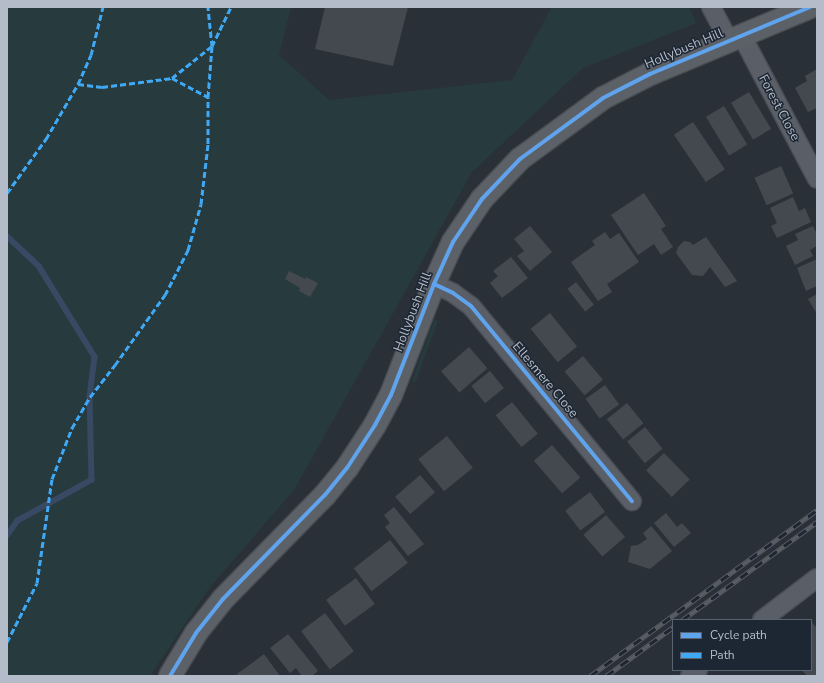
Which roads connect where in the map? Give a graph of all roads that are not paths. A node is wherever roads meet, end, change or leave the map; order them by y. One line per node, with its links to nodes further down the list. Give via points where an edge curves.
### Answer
1 (711, 7): 3 (street, Forest Close)
2 (810, 7): 3 (main road, Hollybush Hill)
3 (735, 38): 4 (street, Forest Close); 5 (main road, Hollybush Hill, via 650,74 603,98 520,159 482,199 453,242)
4 (817, 179)
5 (434, 284): 6 (street, Ellesmere Close, via 453,292 471,306); 9 (main road, Hollybush Hill, via 391,395 347,468 325,495 223,599 196,633)
6 (632, 501)
7 (815, 583): 8 (street)
8 (763, 619)
9 (170, 676)

